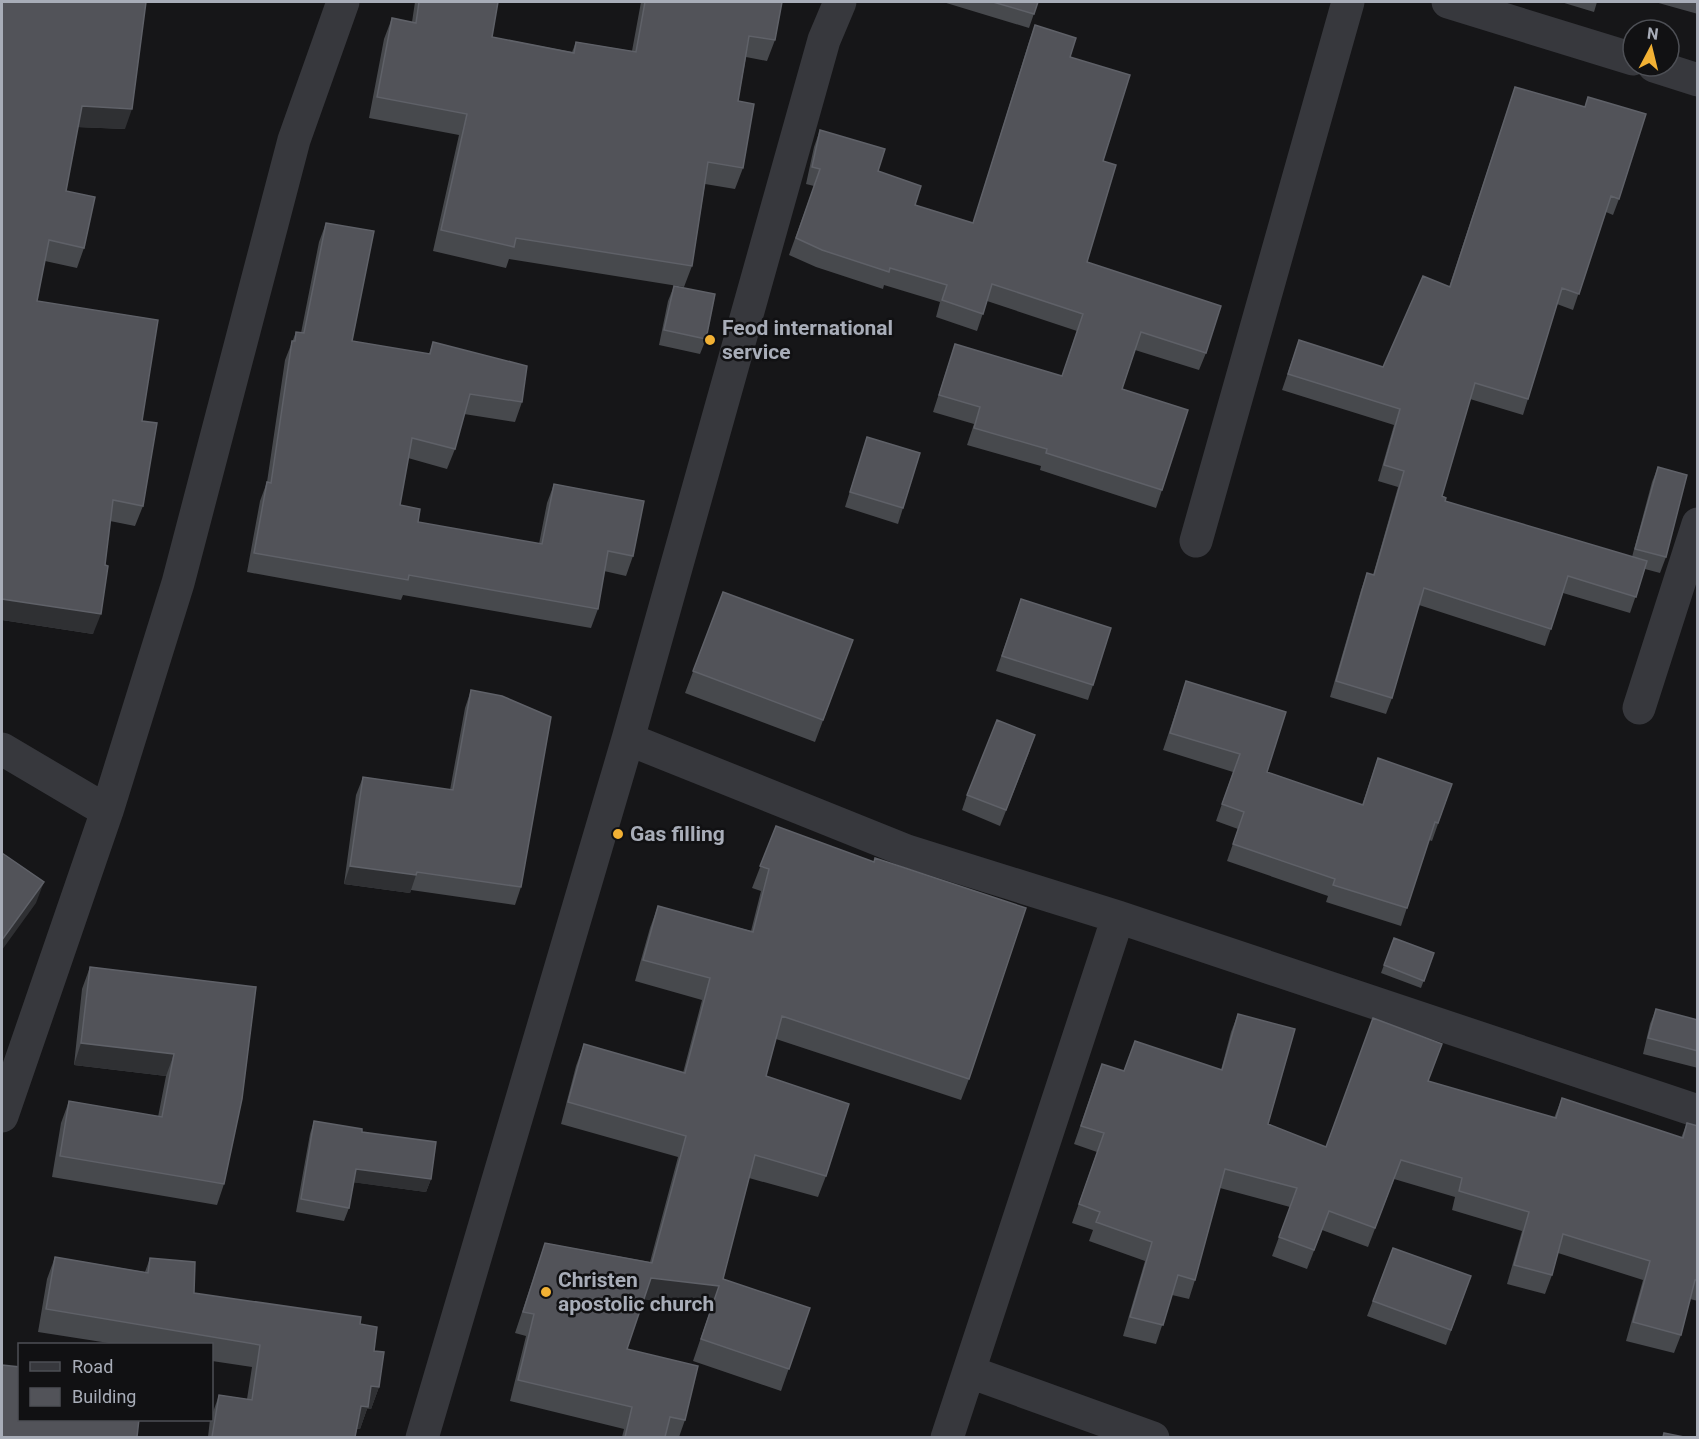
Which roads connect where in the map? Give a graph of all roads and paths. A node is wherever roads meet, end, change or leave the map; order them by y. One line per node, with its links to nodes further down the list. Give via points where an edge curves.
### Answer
1 (343, 2): 13 (street, via 294,140 178,583)
2 (840, 2): 11 (street, via 824,40)
3 (1348, 2): 9 (street)
4 (1448, 2): 5 (street)
5 (1621, 55)
6 (1681, 75): 7 (street)
7 (1698, 80)
8 (1698, 524): 10 (street)
9 (1196, 541)
10 (1639, 708)
11 (628, 739): 14 (street, via 907,851); 18 (street)
12 (2, 749): 13 (street)
13 (107, 811): 16 (street)
14 (1118, 917): 15 (street); 17 (street)
15 (1698, 1110)
16 (2, 1116)
17 (970, 1372): 19 (street); 20 (street)
18 (422, 1437)
19 (947, 1437)
20 (1153, 1437)

